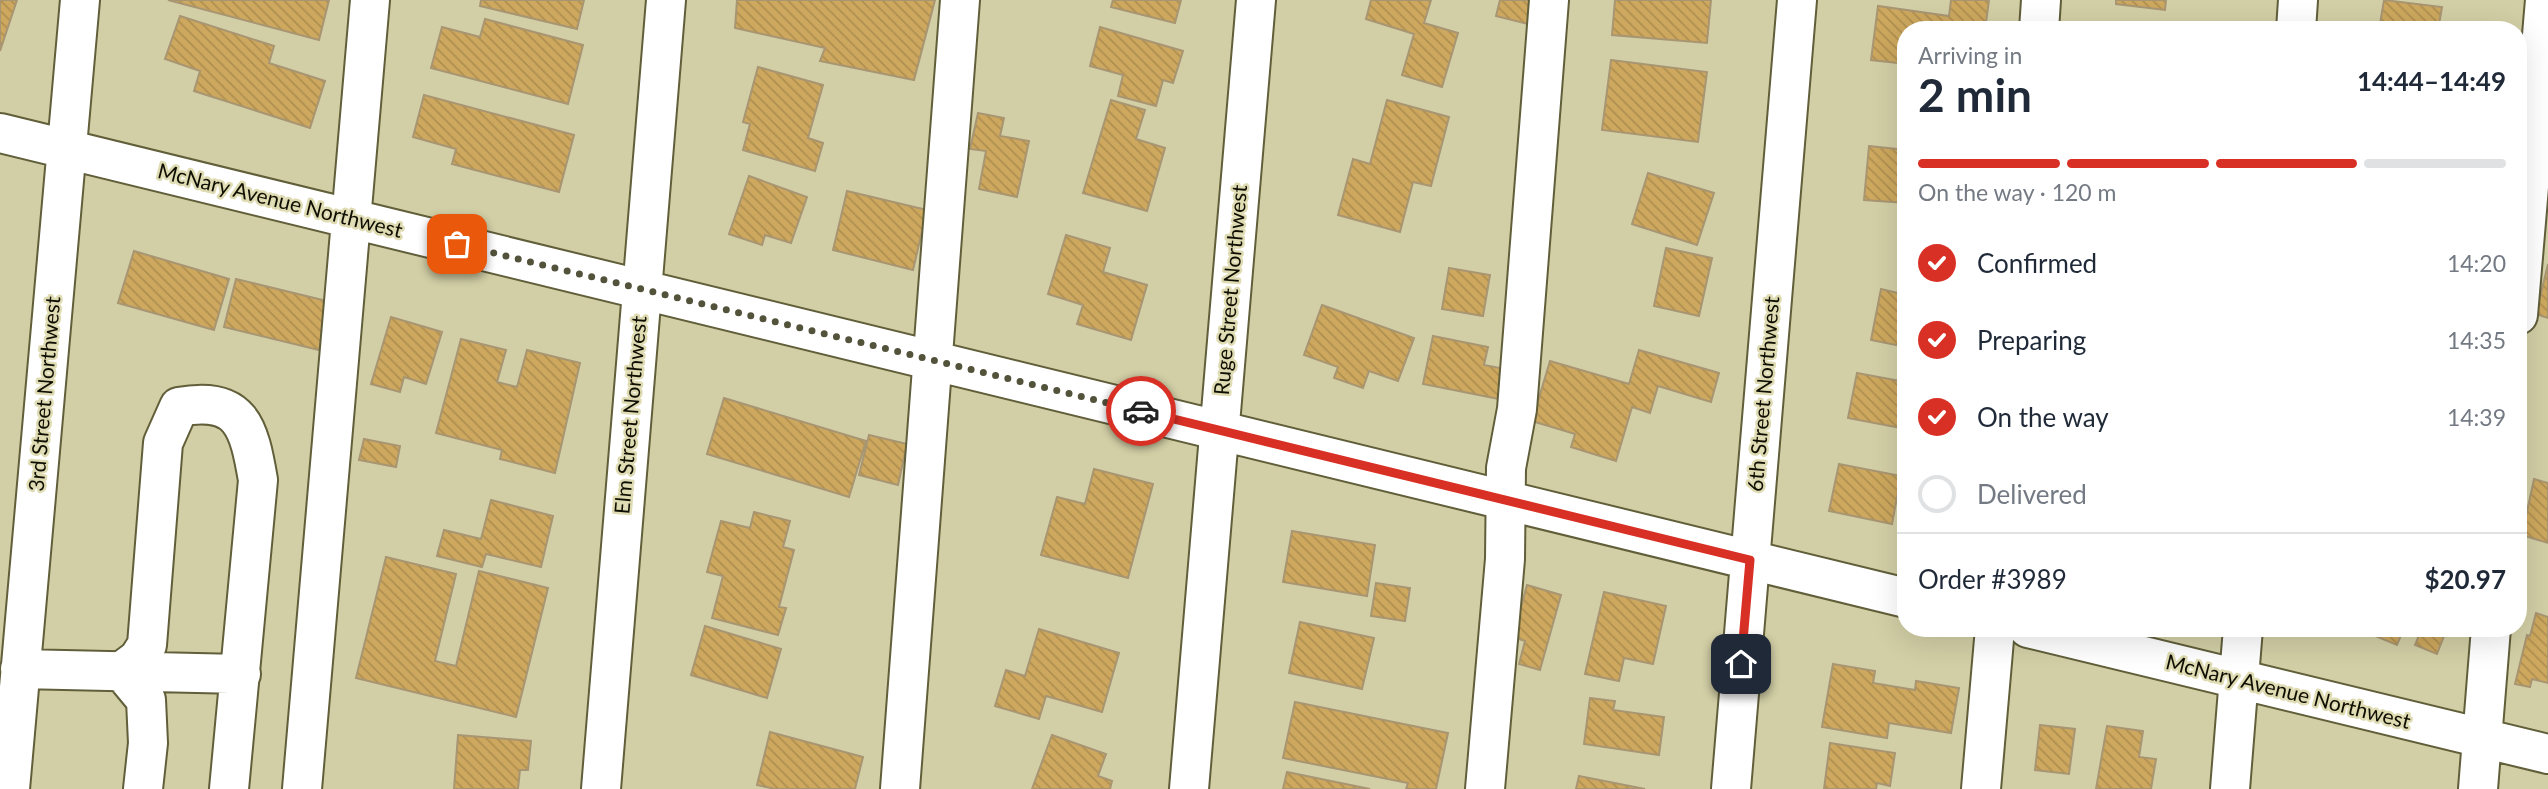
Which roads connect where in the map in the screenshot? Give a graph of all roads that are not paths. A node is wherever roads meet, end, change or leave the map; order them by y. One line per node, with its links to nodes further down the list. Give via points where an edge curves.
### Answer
1 (80, 0): 14 (street, 3rd Street Northwest)
2 (370, 0): 16 (street)
3 (666, 0): 17 (street, Elm Street Northwest)
4 (960, 0): 18 (street)
5 (1256, 0): 19 (street, Ruge Street Northwest)
6 (1549, 0): 20 (street, via 1517,409 1506,468)
7 (1797, 0): 21 (street, 6th Street Northwest)
8 (2041, 0): 11 (street)
9 (2298, 0): 12 (street)
10 (2545, 0): 15 (street)
11 (2040, 21)
12 (2297, 21)
13 (0, 133): 14 (street, McNary Avenue Northwest)
14 (67, 149): 16 (street, McNary Avenue Northwest); 27 (street, 3rd Street Northwest)
15 (2527, 210)
16 (353, 219): 17 (street, McNary Avenue Northwest); 36 (street)
17 (641, 289): 18 (street, McNary Avenue Northwest); 37 (street, Elm Street Northwest)
18 (932, 360): 19 (street, McNary Avenue Northwest); 38 (street)
19 (1220, 430): 20 (street, McNary Avenue Northwest); 39 (street, Ruge Street Northwest)
20 (1507, 501): 21 (street, McNary Avenue Northwest); 40 (street)
21 (1750, 560): 22 (street, McNary Avenue Northwest); 41 (street, 6th Street Northwest)
22 (1897, 596)
23 (1994, 637): 42 (street)
24 (2065, 637): 30 (street, McNary Avenue Northwest)
25 (2242, 637): 30 (street)
26 (2490, 637): 31 (street)
27 (20, 669): 28 (street); 33 (street, 3rd Street Northwest)
28 (122, 671): 29 (street); 29 (street, via 147,645 163,443 179,407 203,402 233,412 250,434 258,480); 34 (street, via 146,700)
29 (241, 674): 35 (street)
30 (2239, 680): 31 (street, McNary Avenue Northwest); 43 (street)
31 (2482, 739): 32 (street, McNary Avenue Northwest); 44 (street)
32 (2548, 754)
33 (10, 789)
34 (143, 789)
35 (229, 789)
36 (302, 789)
37 (601, 789)
38 (900, 789)
39 (1189, 789)
40 (1485, 789)
41 (1731, 789)
42 (1981, 789)
43 (2230, 789)
44 (2478, 789)

